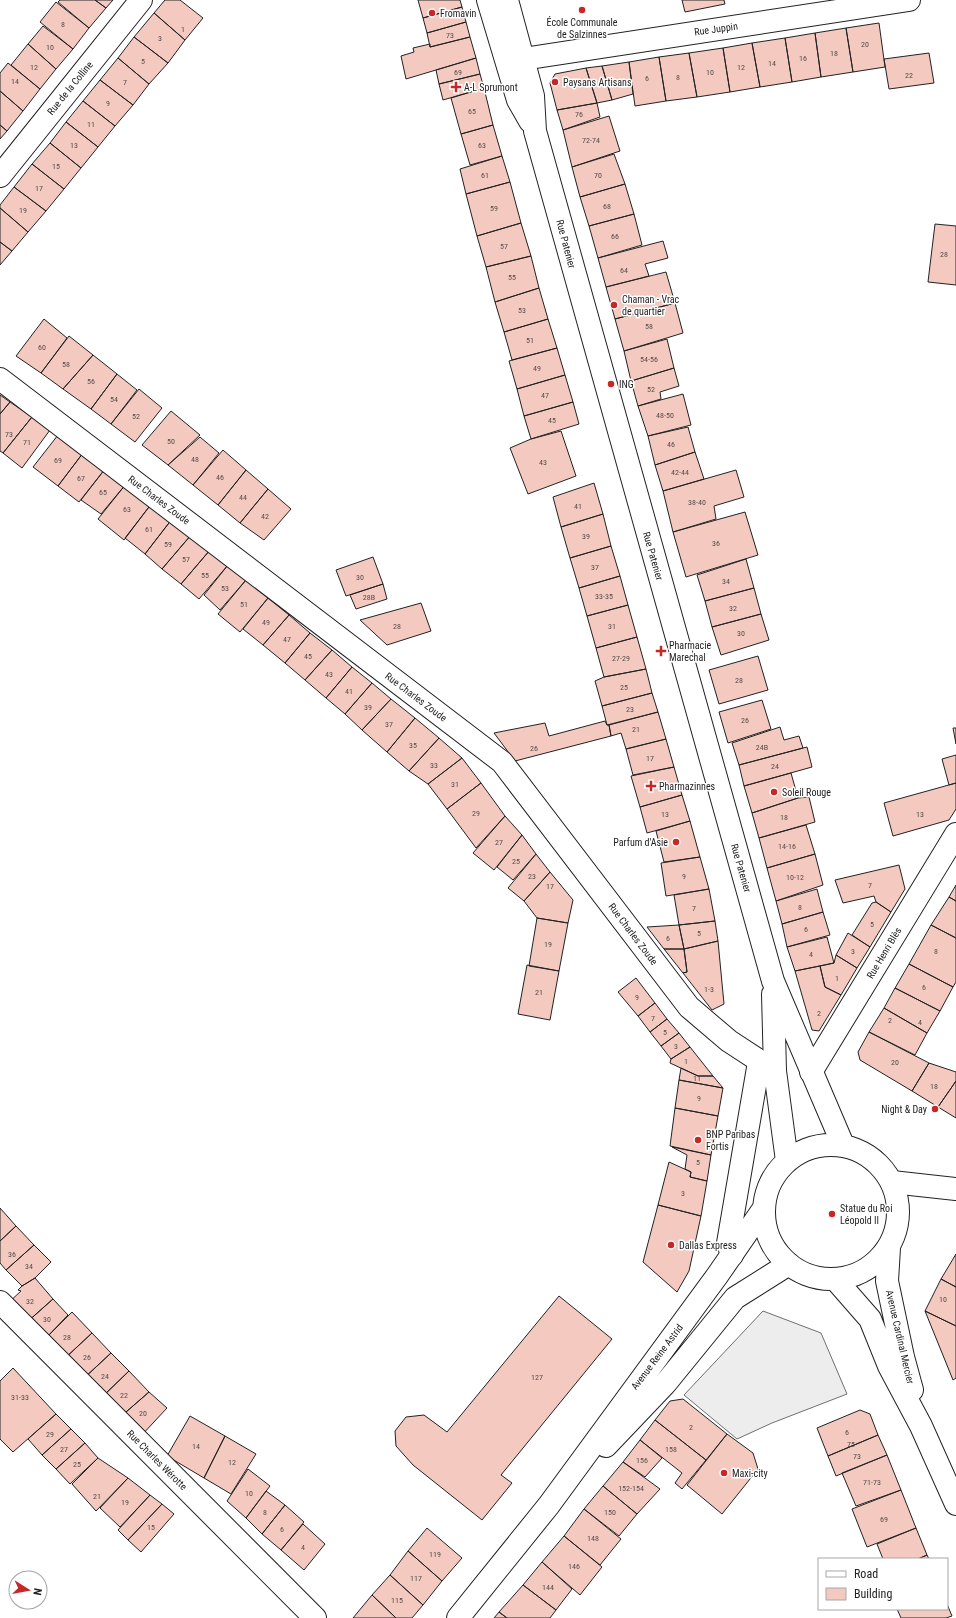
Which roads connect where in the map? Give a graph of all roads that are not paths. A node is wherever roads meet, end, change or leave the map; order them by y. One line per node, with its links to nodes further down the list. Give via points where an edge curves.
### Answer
1 (141, 0): 7 (main road, Rue de la Colline)
2 (488, 0): 6 (main road, Rue Patenier, via 518,100)
3 (507, 0): 5 (main road, Rue Patenier)
4 (909, 0): 5 (main road, Rue Juppin)
5 (522, 59): 6 (main road, Rue Patenier, via 533,96)
6 (535, 131): 10 (main road, Rue Patenier)
7 (0, 176)
8 (0, 379): 11 (main road, Rue Charles Zoude, via 502,762 689,1007 729,1041)
9 (956, 834): 12 (main road, Rue Henri Blès)
10 (773, 981): 11 (main road, Rue Patenier); 12 (main road, Rue Patenier)
11 (767, 1067): 14 (main road, Rue Patenier); 19 (main road, via 728,1244)
12 (811, 1072): 13 (main road, Rue Patenier)
13 (843, 1145): 14 (main road, via 814,1146); 15 (main road, via 871,1156)
14 (787, 1160): 17 (main road, via 768,1188)
15 (892, 1182): 16 (main road); 18 (main road, via 899,1208)
16 (956, 1189)
17 (764, 1208): 19 (main road, Avenue Reine Astrid); 20 (main road, via 765,1226 774,1247)
18 (889, 1248): 21 (main road, via 867,1269); 23 (main road, Avenue Cardinal Mercier, via 887,1281 892,1310)
19 (732, 1255): 25 (main road, Avenue Reine Astrid)
20 (789, 1264): 21 (main road, via 813,1277); 25 (main road, Avenue Reine Astrid, via 735,1298 665,1384)
21 (835, 1279): 23 (main road, Avenue Cardinal Mercier, via 870,1319 889,1366)
22 (0, 1302): 26 (main road, Rue Charles Wérotte)
23 (921, 1426): 24 (main road, Avenue Cardinal Mercier)
24 (956, 1504)
25 (550, 1505): 27 (main road, Avenue Reine Astrid)
26 (314, 1618)
27 (458, 1618)

